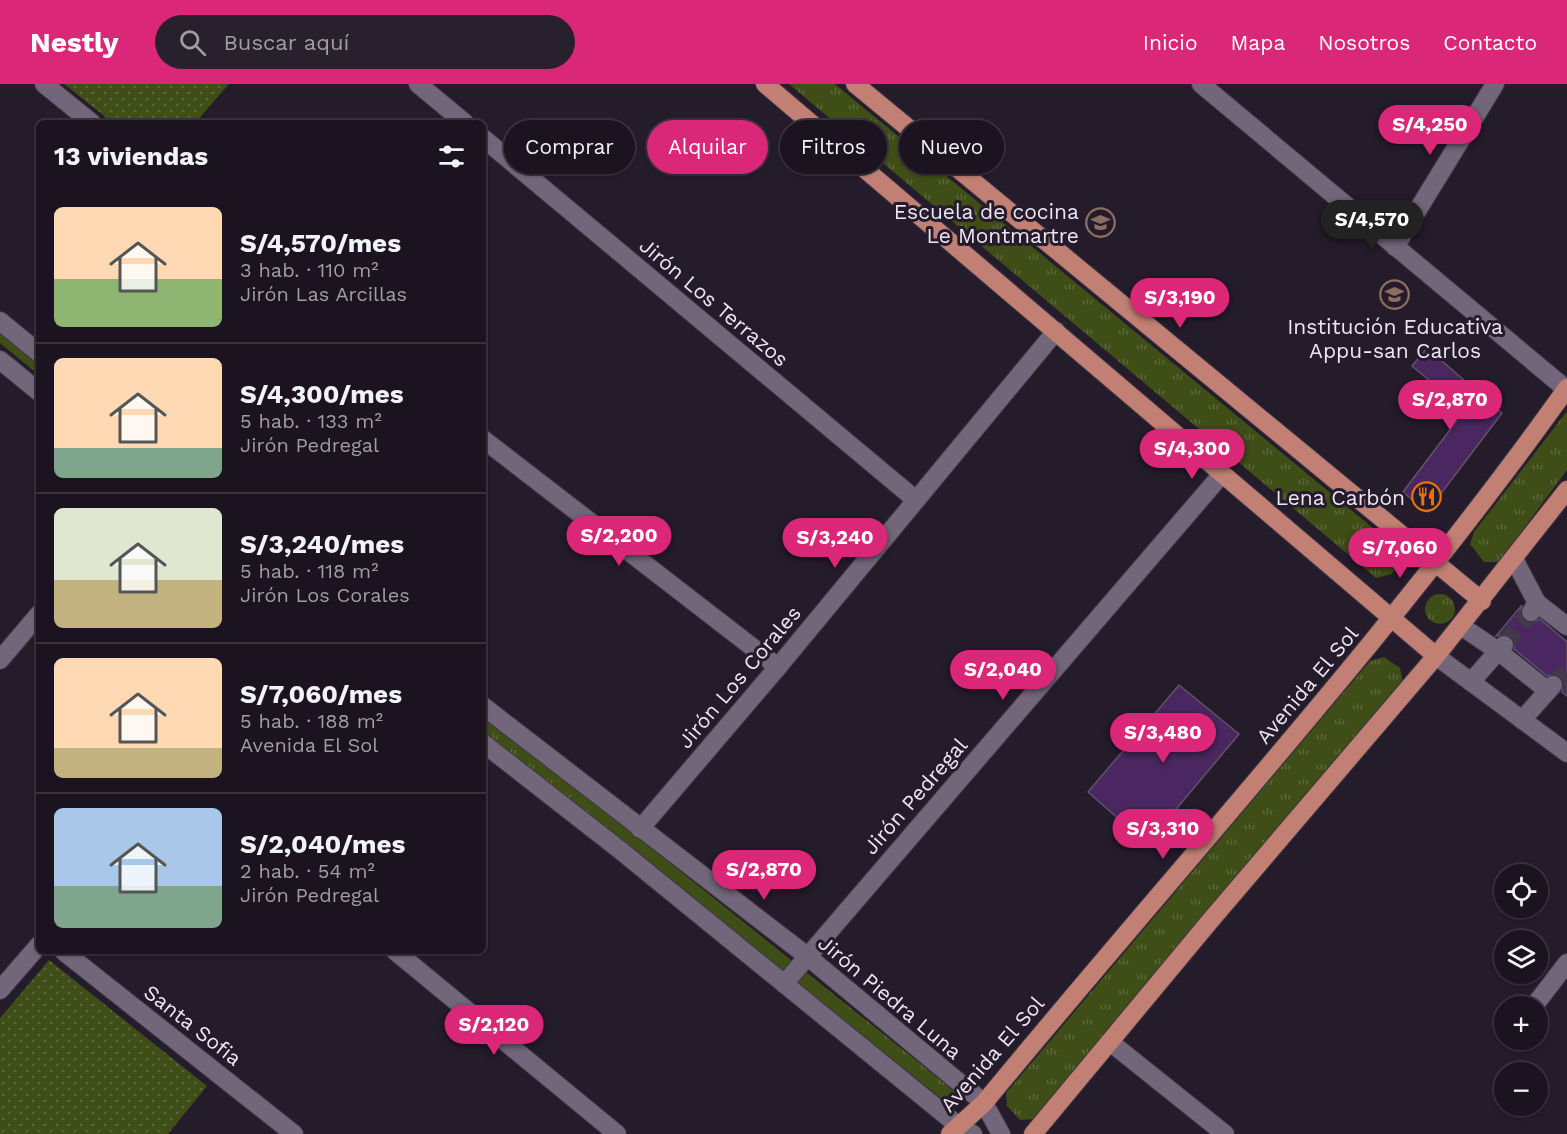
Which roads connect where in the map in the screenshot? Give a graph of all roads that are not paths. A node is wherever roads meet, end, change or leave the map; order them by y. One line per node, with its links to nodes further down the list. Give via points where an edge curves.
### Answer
1 (44, 84): 7 (street)
2 (418, 84): 8 (street)
3 (765, 84): 12 (main road)
4 (855, 84): 22 (main road)
5 (1201, 84): 10 (street)
6 (1495, 84): 10 (street)
7 (88, 120)
8 (461, 120)
9 (486, 141): 20 (street, Jirón Los Terrazos)
10 (1395, 247): 15 (street)
11 (0, 321): 13 (street)
12 (1056, 331): 18 (main road); 20 (street, Jirón Los Corales)
13 (36, 351)
14 (0, 360): 16 (street)
15 (1567, 389): 22 (main road, Avenida El Sol)
16 (36, 390)
17 (486, 441): 31 (street)
18 (1222, 474): 25 (main road); 41 (street, Jirón Pedregal)
19 (1567, 489): 21 (main road)
20 (915, 500): 31 (street, Jirón Los Corales)
21 (1514, 559): 23 (main road); 27 (street, via 1534,607)
22 (1435, 562): 23 (main road); 25 (main road, Avenida El Sol)
23 (1482, 601): 26 (main road)
24 (36, 618): 30 (street)
25 (1393, 618): 29 (main road); 47 (main road, Avenida El Sol)
26 (1461, 626): 28 (street); 29 (main road)
27 (1567, 626)
28 (1501, 648): 32 (street); 34 (street, via 1551,688)
29 (1436, 656): 32 (street); 46 (main road)
30 (0, 660)
31 (778, 668): 37 (street, Jirón Los Corales)
32 (1471, 682): 34 (street)
33 (486, 708): 37 (street, Jirón Piedra Luna)
34 (1522, 720): 36 (street)
35 (486, 745): 43 (street)
36 (1567, 753)
37 (640, 829): 41 (street, Jirón Piedra Luna)
38 (36, 948): 44 (street)
39 (67, 954): 49 (street, Santa Sofia)
40 (399, 954): 50 (street)
41 (807, 956): 43 (street, Jirón Pedregal); 47 (street, Jirón Piedra Luna)
42 (1567, 963): 45 (street)
43 (784, 984): 48 (street)
44 (0, 990)
45 (1542, 996)
46 (1110, 1042): 52 (main road); 53 (street)
47 (984, 1103): 48 (main road, Avenida El Sol); 51 (street, Jirón Piedra Luna)
48 (961, 1132)
49 (294, 1134)
50 (617, 1134)
51 (1001, 1134)
52 (1033, 1134)
53 (1225, 1134)

